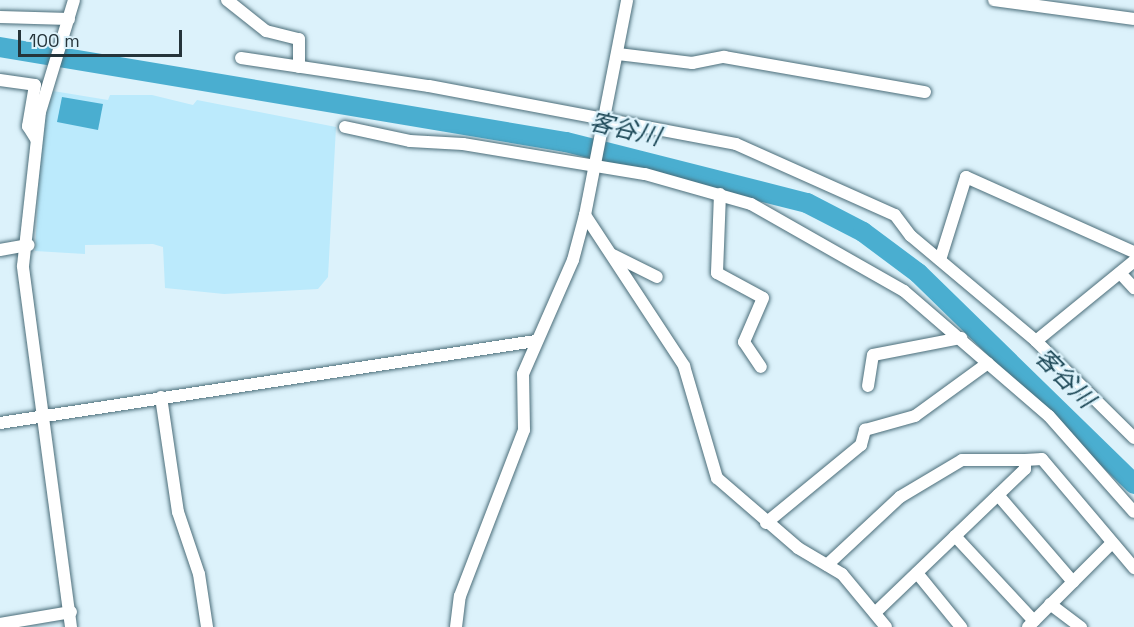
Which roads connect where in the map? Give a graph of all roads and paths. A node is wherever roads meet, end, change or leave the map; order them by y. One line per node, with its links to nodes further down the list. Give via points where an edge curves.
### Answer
1 (74, 0): 7 (street)
2 (227, 0): 10 (street, via 266,31 299,39)
3 (627, 0): 8 (street)
4 (994, 0): 6 (street)
5 (0, 17): 7 (street)
6 (1134, 19)
7 (68, 22): 15 (street, via 48,82)
8 (618, 54): 12 (street, via 692,63 724,57); 13 (street)
9 (241, 58): 10 (street)
10 (299, 67): 13 (street)
11 (0, 80): 15 (street, via 35,85 28,126)
12 (925, 92)
13 (605, 119): 16 (street); 23 (street, via 713,138 757,153 895,215)
14 (345, 127): 16 (street)
15 (36, 139): 19 (street)
16 (595, 166): 17 (street, via 645,174); 18 (street)
17 (720, 194): 28 (street, via 751,204 904,291); 32 (street, via 717,273 763,298 744,342)
18 (585, 215): 22 (street); 29 (street, via 573,260)
19 (29, 245): 20 (street); 35 (street, via 23,266)
20 (0, 250)
21 (1134, 252): 23 (street, via 966,177)
22 (613, 255): 26 (street); 41 (street, via 684,366 717,478)
23 (940, 260): 30 (street)
24 (1134, 261): 25 (street)
25 (1120, 273): 27 (street); 30 (street)
26 (657, 277)
27 (1134, 288)
28 (961, 338): 31 (street); 33 (street, via 873,355)
29 (535, 341): 34 (street); 55 (street, via 523,374 524,430 460,596)
30 (1036, 342): 37 (street)
31 (988, 363): 40 (street, via 1093,461); 41 (street, via 915,416 865,430 861,445)
32 (761, 367)
33 (868, 386)
34 (161, 397): 35 (street); 54 (street, via 178,512 199,574)
35 (39, 416): 36 (street); 49 (street)
36 (0, 423)
37 (1133, 436)
38 (1025, 460): 39 (street, via 1025,469); 43 (street, via 1042,459); 44 (street, via 962,460 900,497)
39 (998, 495): 42 (street); 47 (street)
40 (1134, 512)
41 (766, 523): 44 (street)
42 (956, 536): 46 (street); 52 (street)
43 (1112, 543): 45 (street); 47 (street)
44 (827, 565): 50 (street)
45 (1134, 568)
46 (916, 573): 50 (street); 57 (street)
47 (1073, 582): 48 (street)
48 (1050, 604): 52 (street); 58 (street)
49 (71, 612): 51 (street); 53 (street)
50 (875, 613): 56 (street)
51 (0, 624)
52 (1031, 624)
53 (71, 627)
54 (207, 627)
55 (456, 627)
56 (886, 627)
57 (961, 627)
58 (1081, 627)

